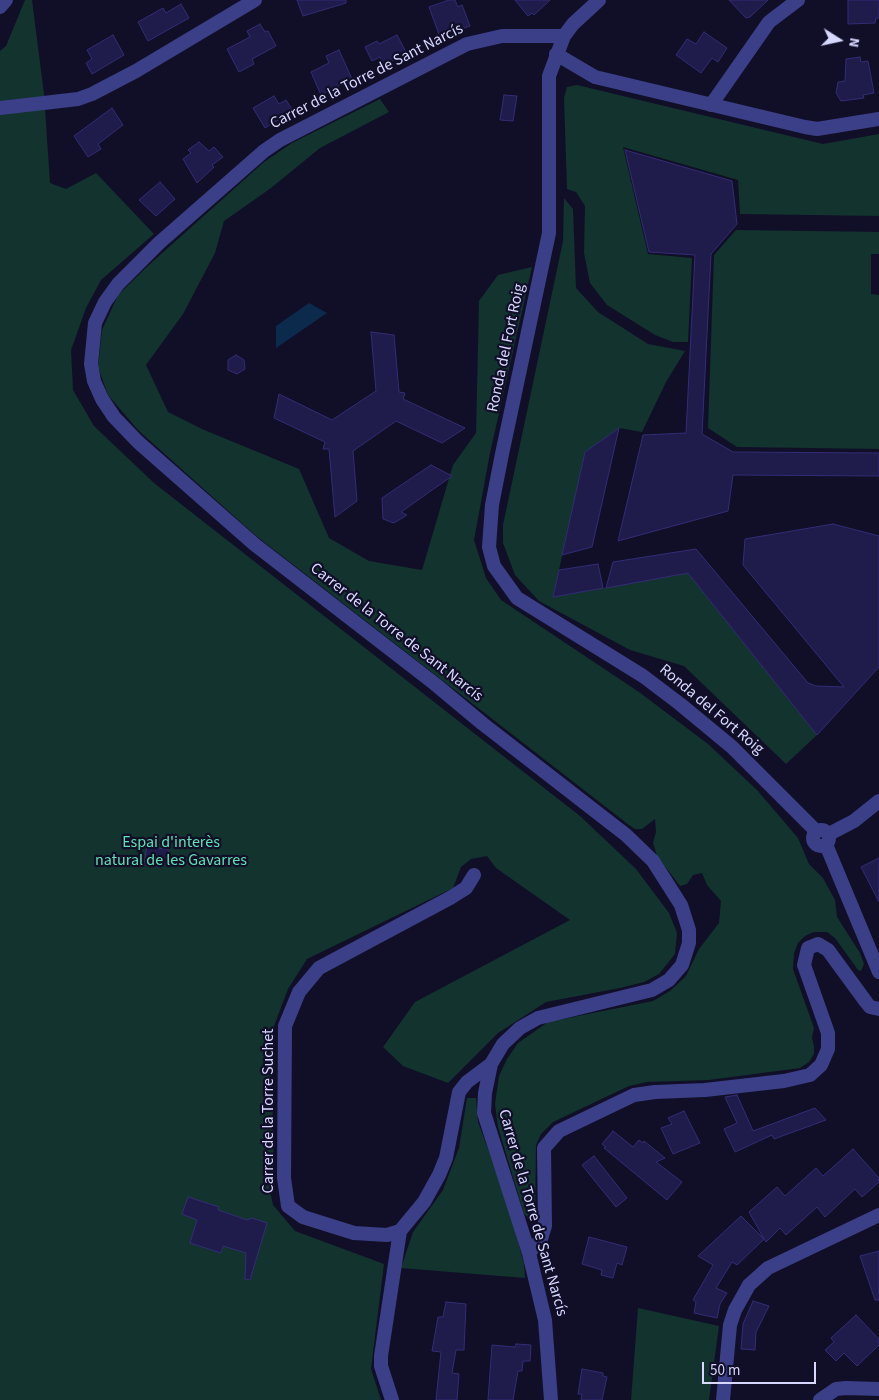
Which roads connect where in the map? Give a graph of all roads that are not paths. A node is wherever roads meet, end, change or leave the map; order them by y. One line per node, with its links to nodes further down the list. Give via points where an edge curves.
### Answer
1 (6, 0): 5 (street)
2 (255, 0): 9 (street, via 92,94 78,99)
3 (599, 0): 6 (street, Ronda del Fort Roig)
4 (798, 0): 8 (street, via 769,22)
5 (0, 7)
6 (564, 36): 7 (street, Ronda del Fort Roig); 16 (street, Carrer de la Torre de Sant Narcís, via 530,34 480,40 280,140 159,243 118,284 95,323 91,342 94,382 114,417 138,442 254,544 626,835 652,861 680,905 689,930 689,943 682,965 669,980 652,990 538,1018 520,1028 503,1044)
7 (556, 54): 8 (street, via 595,77); 12 (street, Ronda del Fort Roig, via 548,76 549,233 492,505 489,547 494,566 517,598 643,676 705,724 815,830 812,836 814,843)
8 (711, 105): 10 (street, via 817,129)
9 (0, 108)
10 (879, 118)
11 (879, 800): 12 (street)
12 (828, 840): 14 (street)
13 (474, 875): 18 (street, Carrer de la Torre Suchet, via 466,888 450,898 319,968 299,992 285,1026 284,1178 288,1206 303,1217 354,1232 387,1235)
14 (879, 972)
15 (879, 1009): 19 (street, via 870,1007 828,950 818,944 808,948 804,965 828,1034 828,1049 822,1065 810,1075 784,1081 634,1095 559,1131 544,1148 545,1226 541,1239)
16 (492, 1064): 18 (street, via 459,1092 440,1175 424,1202); 19 (street, Carrer de la Torre de Sant Narcís, via 484,1113)
17 (879, 1215): 23 (street, via 768,1268 749,1285 734,1310 730,1325)
18 (400, 1231): 21 (street, via 381,1356)
19 (529, 1253): 22 (street, Carrer de la Torre de Sant Narcís, via 548,1343)
20 (879, 1389): 24 (street, via 846,1388)
21 (392, 1400)
22 (551, 1400)
23 (723, 1400)
24 (820, 1400)

